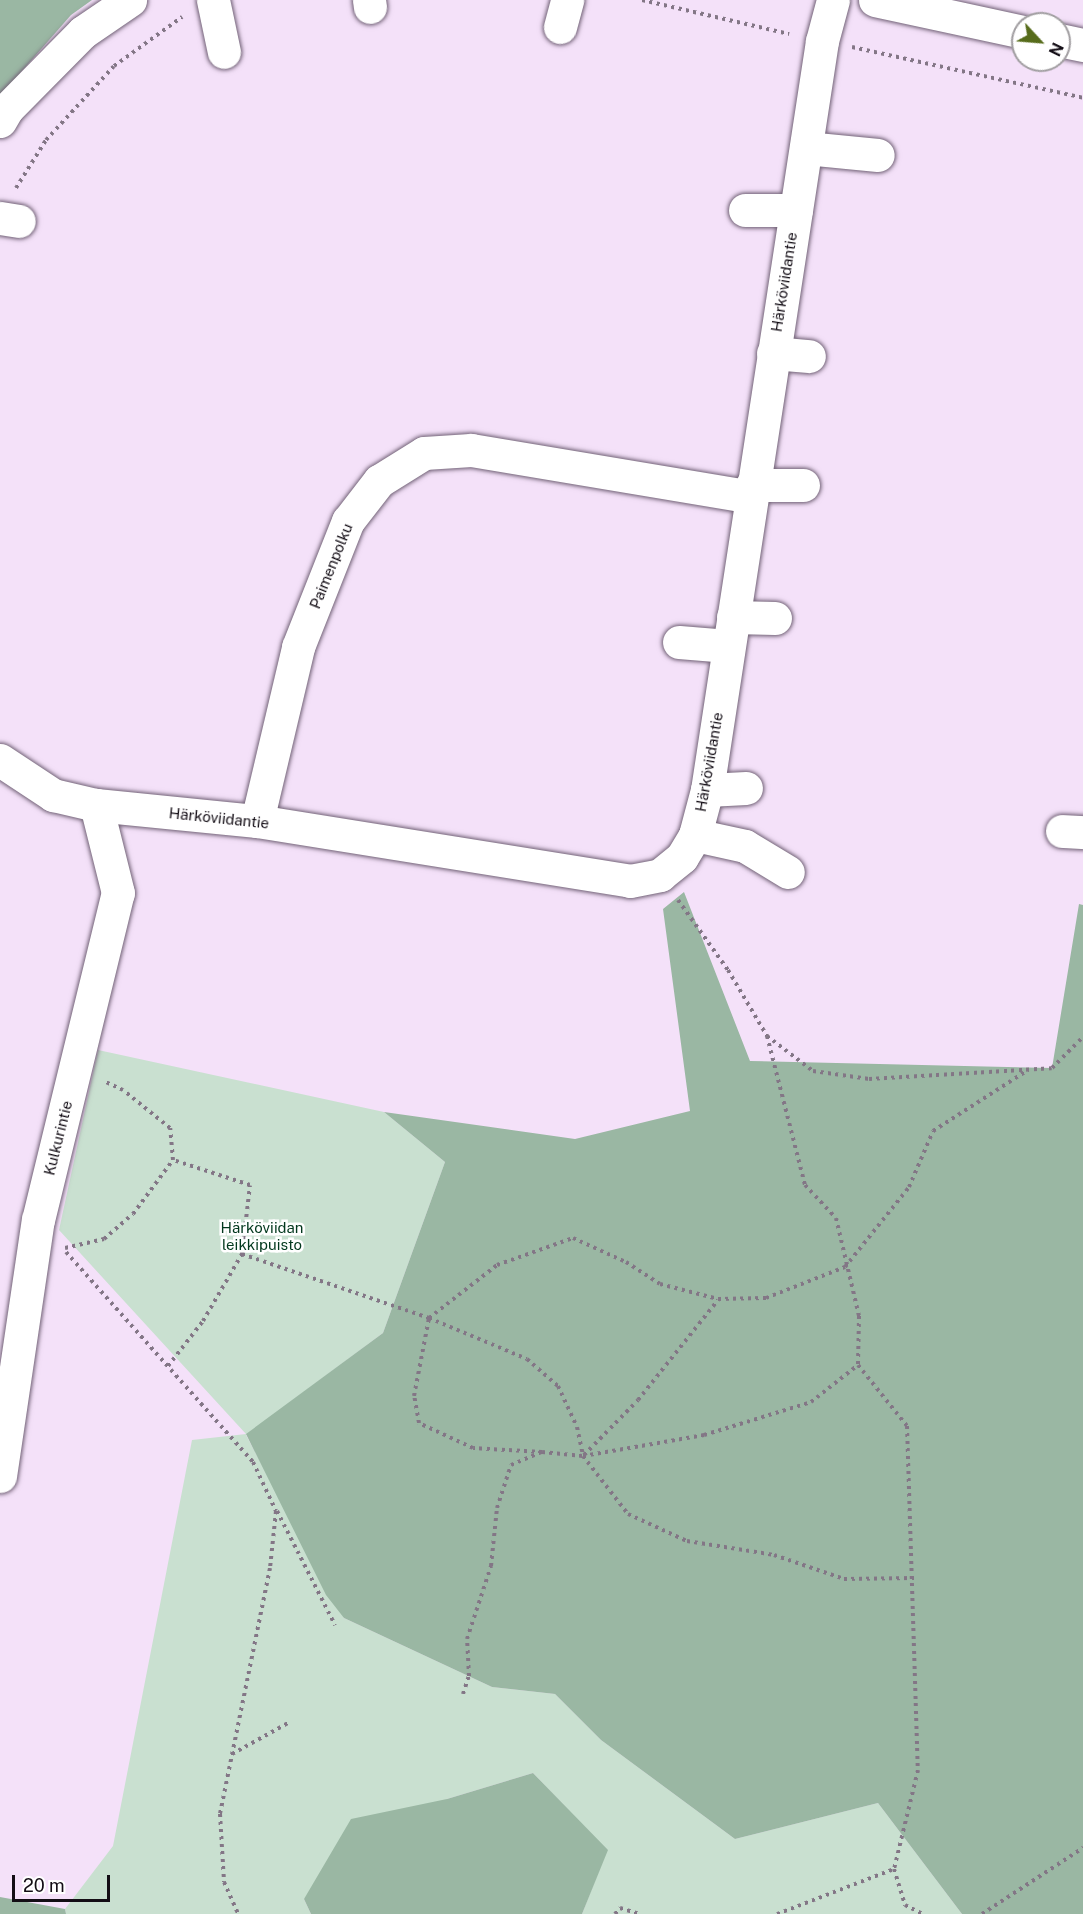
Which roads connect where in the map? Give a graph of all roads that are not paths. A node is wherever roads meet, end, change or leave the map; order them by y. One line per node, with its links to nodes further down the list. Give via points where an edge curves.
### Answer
1 (129, 0): 7 (street, via 83,32 7,109)
2 (833, 0): 8 (street, Härköviidantie)
3 (214, 1): 6 (street)
4 (891, 2): 5 (street)
5 (1011, 29)
6 (224, 52)
7 (0, 121)
8 (806, 148): 9 (street); 11 (street, Härköviidantie)
9 (878, 155)
10 (745, 210): 11 (street)
11 (796, 210): 12 (street, Härköviidantie)
12 (773, 353): 13 (street); 15 (street, Härköviidantie)
13 (809, 356)
14 (803, 486): 15 (street, Paimenpolku)
15 (752, 491): 17 (street, Härköviidantie); 23 (street, Paimenpolku, via 471,450 424,453 379,481 348,521 298,647)
16 (775, 618): 17 (street)
17 (730, 632): 18 (street); 21 (street, Härköviidantie)
18 (680, 642)
19 (0, 759): 22 (street, Härköviidantie, via 53,795)
20 (746, 788): 21 (street)
21 (707, 790): 24 (street, Härköviidantie)
22 (96, 805): 23 (street, Härköviidantie); 26 (street, Kulkurintie, via 118,893 38,1220)
23 (257, 821): 24 (street, Härköviidantie, via 630,881 660,875 682,857)
24 (695, 835): 25 (street, via 745,846)
25 (788, 872)
26 (0, 1476)

